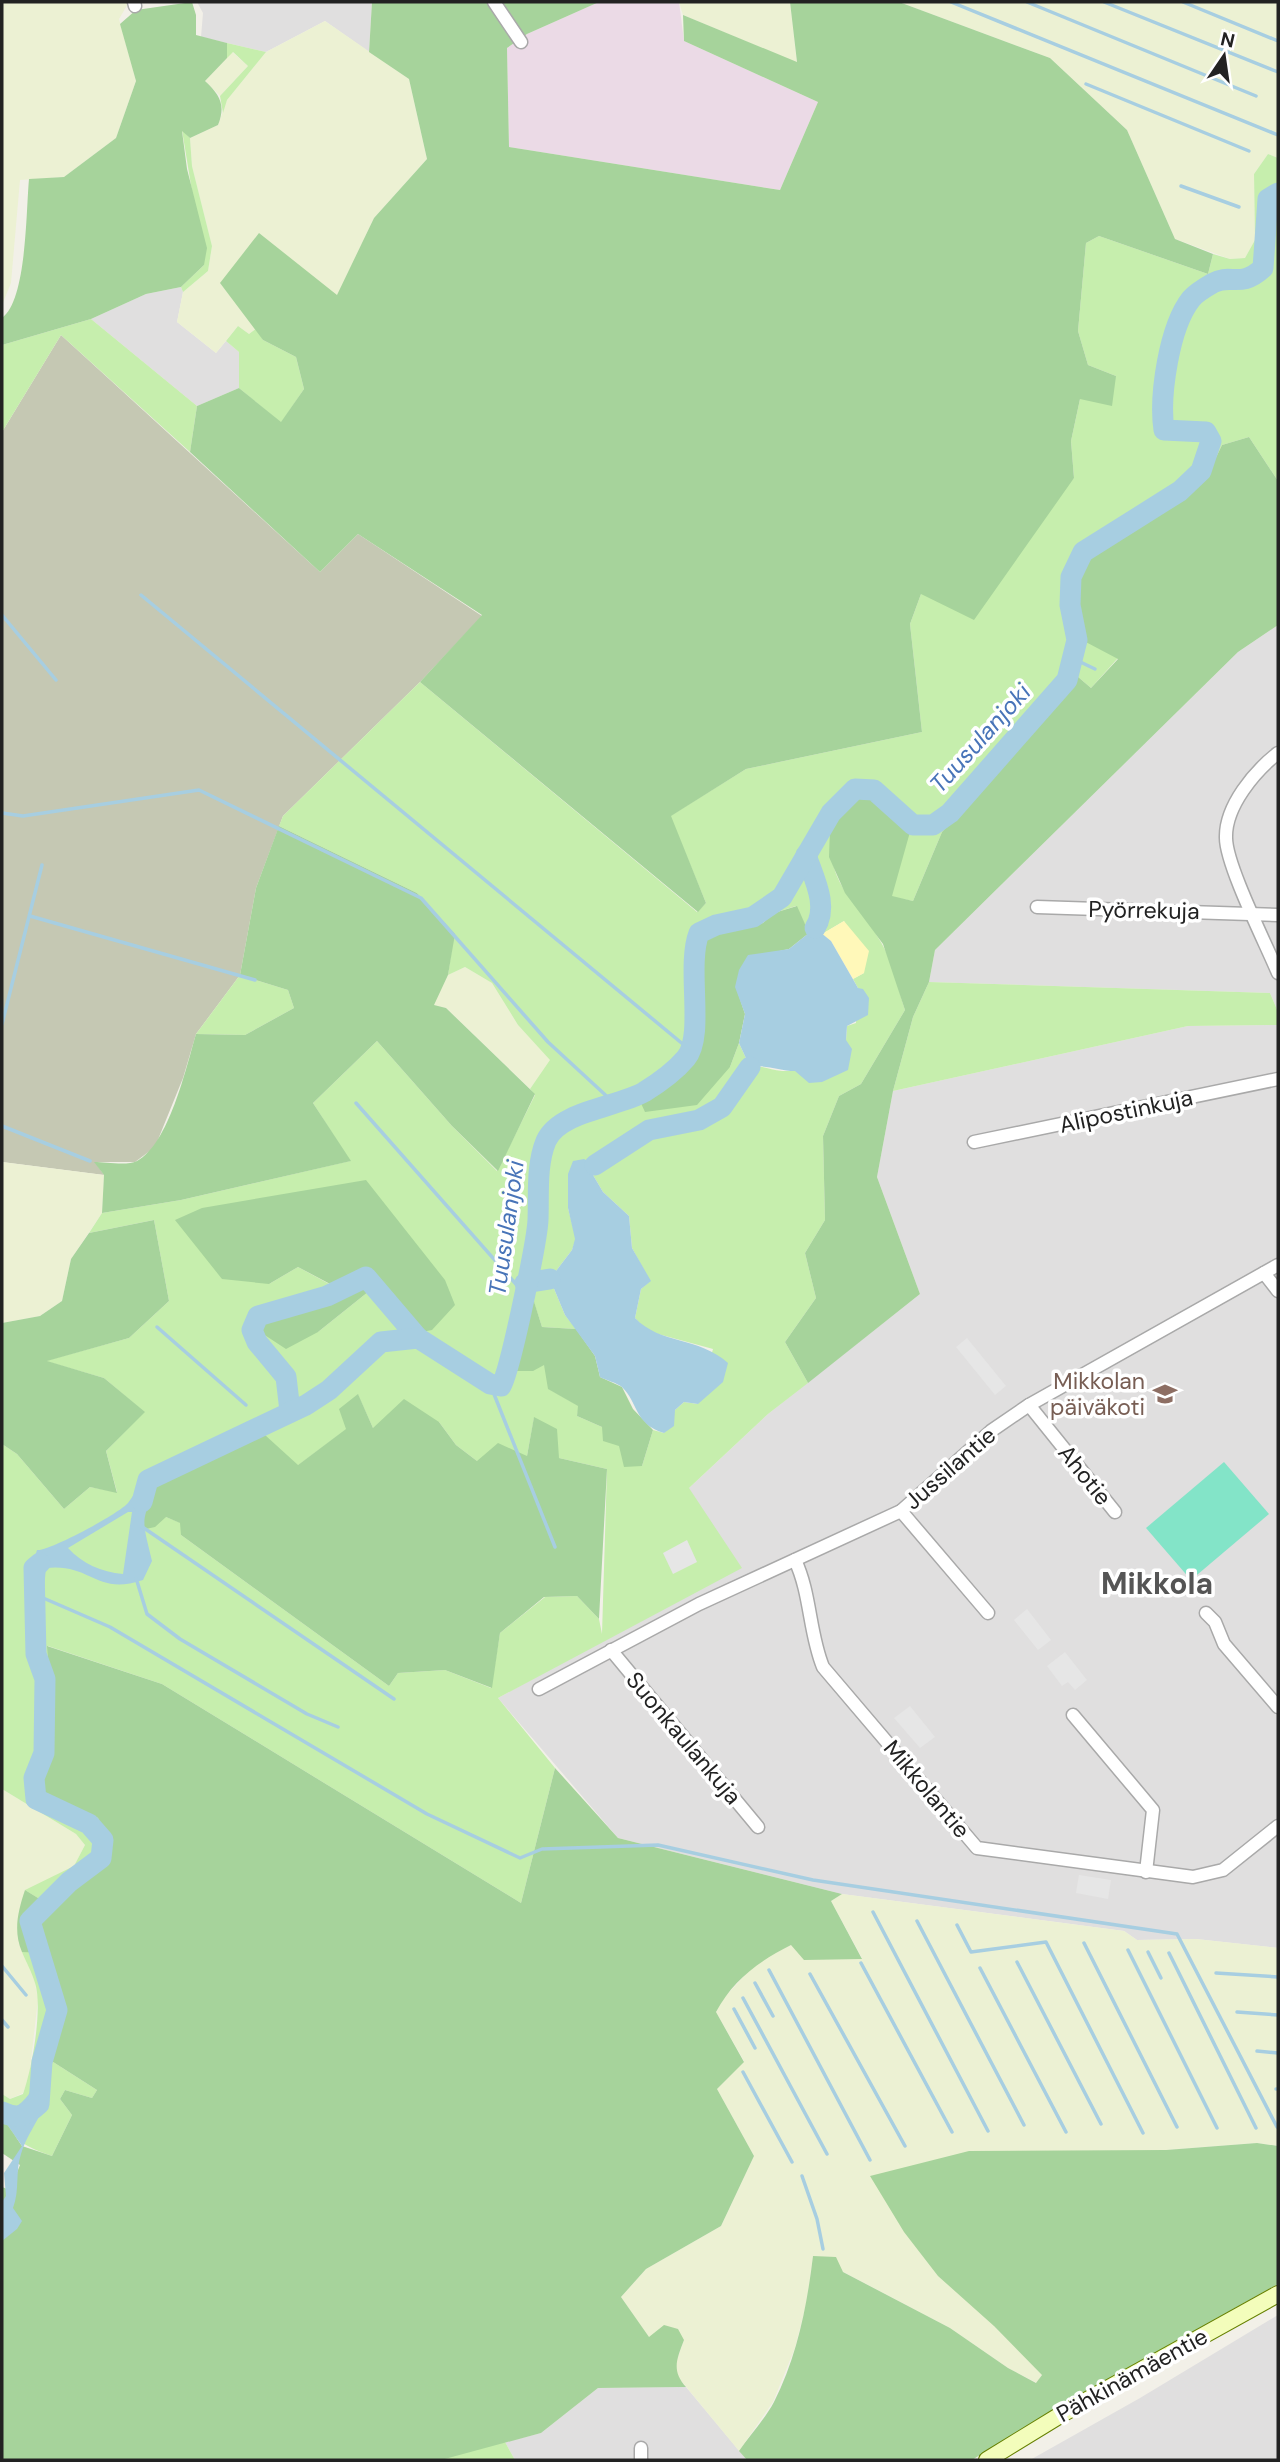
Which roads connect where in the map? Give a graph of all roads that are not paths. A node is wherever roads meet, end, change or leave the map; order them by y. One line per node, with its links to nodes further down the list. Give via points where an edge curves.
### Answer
1 (494, 2): 2 (street)
2 (521, 42)
3 (1278, 753): 5 (street, via 1259,769 1236,803 1226,840)
4 (1037, 907): 5 (street, Pyörrekuja)
5 (1251, 912): 6 (street, Pyörrekuja); 7 (street)
6 (1278, 915)
7 (1278, 973)
8 (1278, 1079): 9 (street, Alipostinkuja)
9 (974, 1142)
10 (1278, 1265): 11 (street, Jussilantie)
11 (1264, 1273): 12 (street); 13 (street, Jussilantie)
12 (1278, 1291)
13 (1029, 1405): 14 (street, Jussilantie, via 991,1431); 15 (street, Ahotie)
14 (901, 1511): 16 (street, Jussilantie); 17 (street)
15 (1115, 1512)
16 (795, 1560): 19 (street, Jussilantie); 25 (street, Mikkolantie, via 823,1667 977,1848)
17 (989, 1613)
18 (1206, 1613): 21 (street, via 1224,1644)
19 (611, 1650): 20 (street, Jussilantie); 24 (street, Suonkaulankuja)
20 (539, 1689)
21 (1278, 1707)
22 (1073, 1715): 25 (street, via 1153,1810)
23 (1278, 1826): 25 (street, Mikkolantie, via 1211,1875)
24 (758, 1827)
25 (1146, 1872)
26 (1278, 2294): 27 (street, Pähkinämäentie)
27 (987, 2460)

